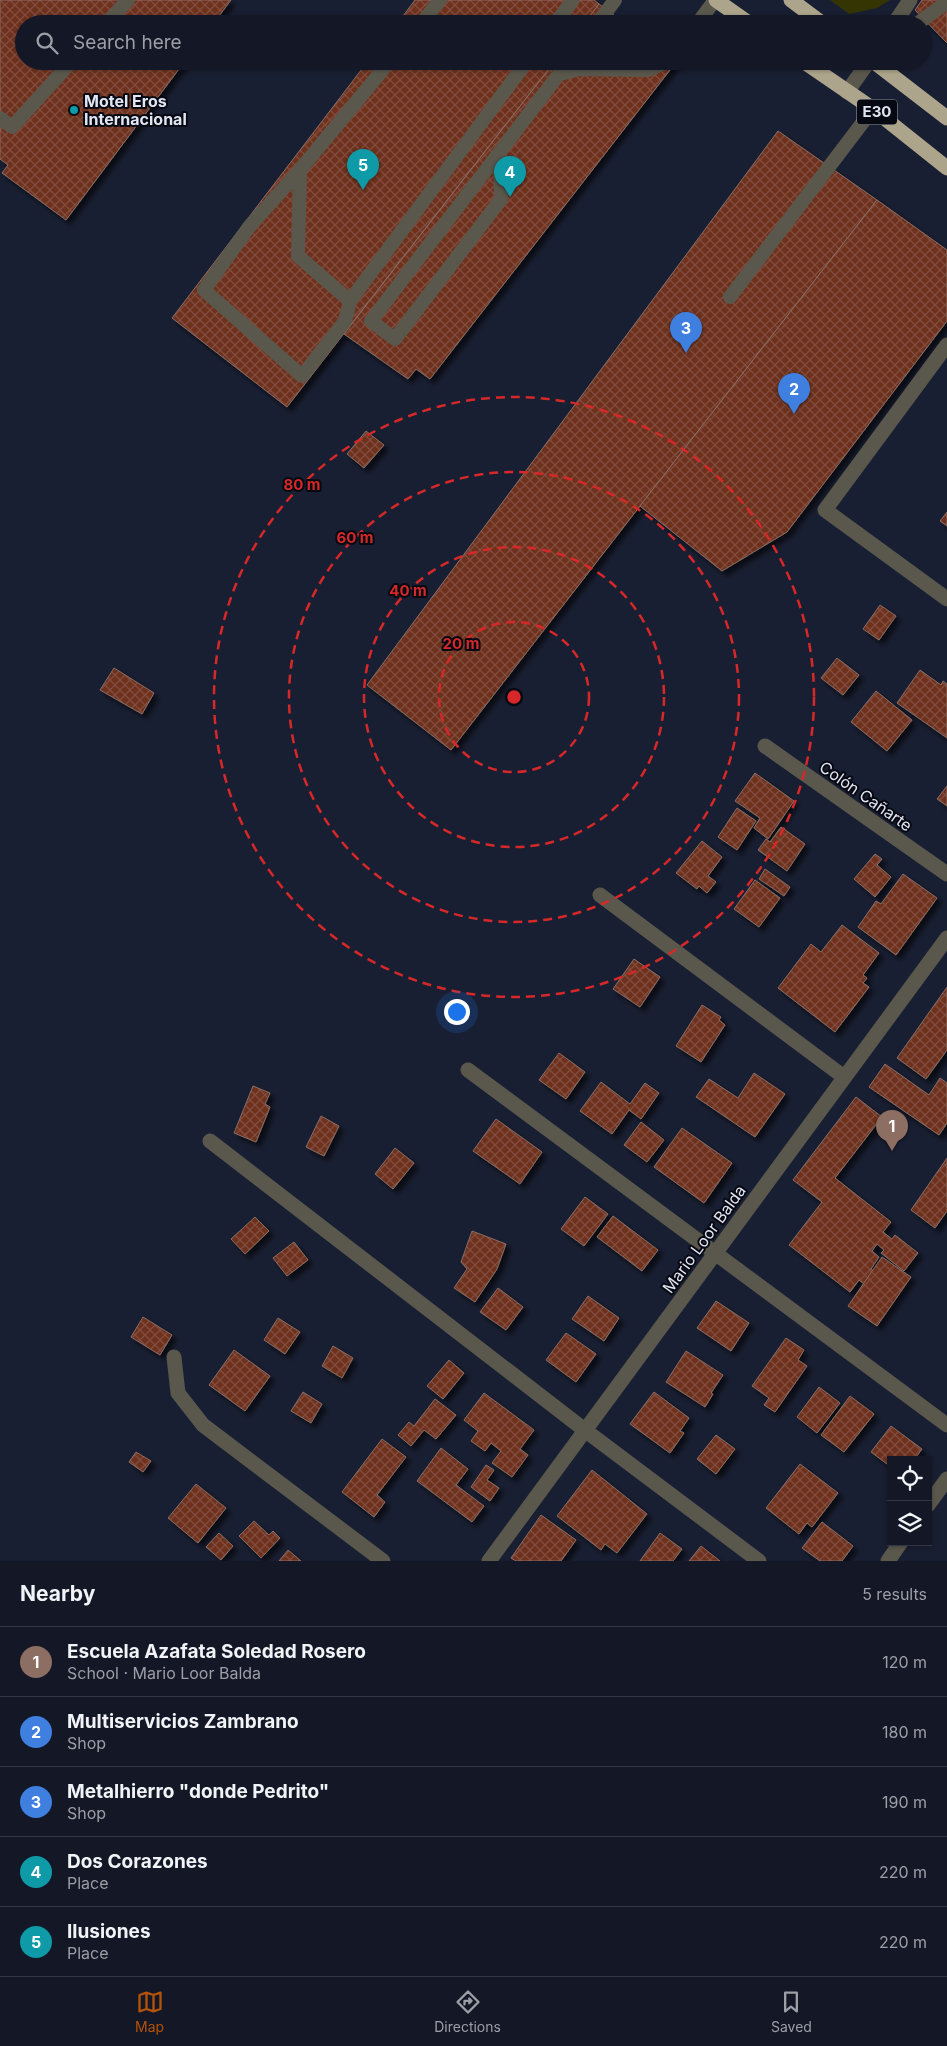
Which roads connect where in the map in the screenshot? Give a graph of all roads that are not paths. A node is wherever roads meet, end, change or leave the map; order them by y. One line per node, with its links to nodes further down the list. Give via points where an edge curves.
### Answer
1 (128, 0): 9 (lane)
2 (440, 0): 10 (lane)
3 (573, 0): 11 (lane)
4 (615, 0): 12 (lane)
5 (715, 0): 13 (lane); 14 (highway)
6 (791, 0): 15 (highway)
7 (910, 0): 16 (street)
8 (947, 2): 17 (lane)
9 (114, 15)
10 (428, 15)
11 (562, 15)
12 (604, 15)
13 (704, 15)
14 (737, 15)
15 (811, 15)
16 (900, 15)
17 (930, 15)
18 (64, 70): 29 (lane, via 12,127)
19 (383, 70): 33 (lane)
20 (520, 70): 35 (lane)
21 (563, 70): 26 (lane)
22 (576, 70): 26 (lane)
23 (816, 70): 27 (highway, E30)
24 (863, 70): 27 (street)
25 (885, 70): 30 (highway, E30)
26 (560, 74): 31 (lane)
27 (847, 92): 28 (highway, E30)
28 (873, 109): 32 (highway, E30); 34 (lane)
29 (0, 118)
30 (947, 118)
31 (500, 152): 31 (lane, via 371,321 395,339 501,199)
32 (947, 168)
33 (300, 170): 35 (lane, via 298,256); 35 (lane, via 249,227 204,290 302,376 345,321)
34 (730, 297)
35 (350, 301)
36 (947, 345): 37 (street, via 824,510)
37 (947, 599)
38 (765, 746): 39 (street, Colón Cañarte)
39 (947, 874)
40 (600, 896): 43 (street)
41 (947, 938): 43 (street, Mario Loor Balda)
42 (468, 1070): 45 (street)
43 (844, 1077): 45 (street, Mario Loor Balda)
44 (210, 1141): 48 (street)
45 (714, 1254): 47 (street); 48 (street, Mario Loor Balda)
46 (174, 1356): 52 (street, via 178,1393 203,1425)
47 (947, 1425)
48 (586, 1431): 53 (street, Mario Loor Balda); 54 (street)
49 (947, 1479): 50 (street)
50 (931, 1501)
51 (898, 1546): 55 (street)
52 (382, 1561)
53 (489, 1561)
54 (759, 1561)
55 (888, 1561)

